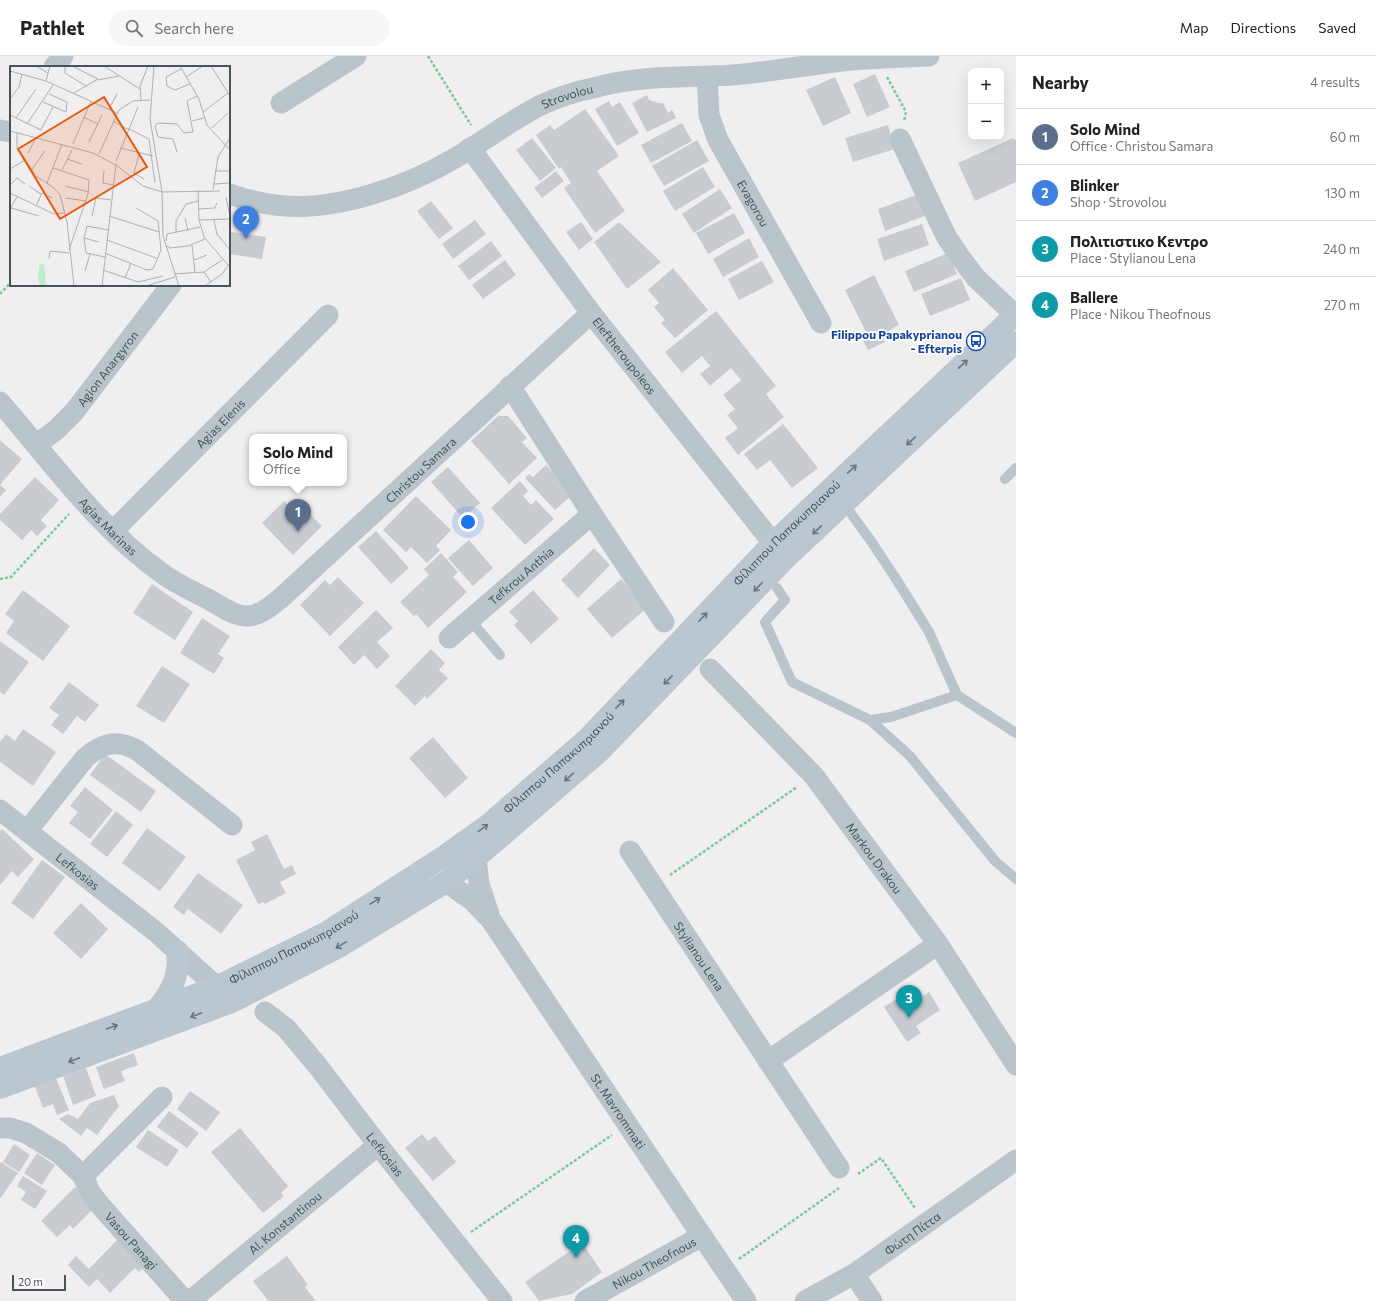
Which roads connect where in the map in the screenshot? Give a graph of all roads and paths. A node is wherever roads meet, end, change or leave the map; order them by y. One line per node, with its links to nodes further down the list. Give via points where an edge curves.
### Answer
1 (63, 56): 7 (street)
2 (356, 56): 9 (street)
3 (428, 56): 13 (path)
4 (929, 56): 6 (street, Strovolou)
5 (851, 58): 6 (street, Strovolou); 8 (street, Strovolou, via 734,75)
6 (878, 59): 12 (path, via 906,112)
7 (55, 66)
8 (707, 76): 13 (street, Strovolou, via 625,81 598,86 542,105); 21 (street, Evagorou, via 708,115 718,140)
9 (281, 103)
10 (0, 130): 11 (street)
11 (10, 132)
12 (900, 139): 19 (street, via 946,236 976,278)
13 (476, 145): 14 (street, Strovolou, via 424,174 390,188 339,202 286,206); 18 (street, Eleftheroupoleos)
14 (230, 194)
15 (10, 283): 17 (path)
16 (170, 286): 25 (street, Agion Anargyron, via 70,417)
17 (0, 294)
18 (591, 313): 23 (street, Christou Samara); 32 (street, Eleftheroupoleos)
19 (1015, 314): 32 (main road, Φίλιππου Παπακυπριανού, one-way to 19)
20 (328, 315): 31 (street, Agias Elenis)
21 (821, 323)
22 (1016, 342): 29 (main road, Φίλιππου Παπακυπριανού, one-way to 29)
23 (510, 386): 30 (street); 35 (street, Christou Samara, via 281,598 262,612)
24 (0, 402): 25 (street, Agias Marinas)
25 (37, 444): 28 (street, Agias Marinas)
26 (1016, 468): 27 (lane)
27 (1005, 479)
28 (83, 499): 31 (street, Agias Marinas); 33 (path, via 11,577)
29 (844, 504): 32 (main road, Φίλιππου Παπακυπριανού, one-way to 32); 41 (lane, via 871,541 929,632)
30 (592, 514): 36 (street, Tefkrou Anthia); 37 (street)
31 (113, 531): 35 (street, Agias Marinas, via 164,575)
32 (779, 551): 49 (main road, Φίλιππου Παπακυπριανού, one-way to 49, via 598,752); 57 (main road, Φίλιππου Παπακυπριανού, one-way to 32, via 327,932 488,825 587,739)
33 (0, 579)
34 (777, 588): 42 (lane, via 785,600 765,622 792,682)
35 (244, 616)
36 (470, 620): 38 (street, Tefkrou Anthia); 39 (lane)
37 (664, 622)
38 (449, 638)
39 (500, 655)
40 (710, 669): 44 (street, Markou Drakou)
41 (957, 695): 42 (lane, via 891,717); 43 (lane)
42 (870, 720): 50 (lane, via 910,756 995,861)
43 (1016, 733)
44 (814, 776): 52 (path); 55 (street, Markou Drakou)
45 (0, 810): 47 (street, Lefkosias)
46 (232, 825): 47 (street, via 137,750 129,745 110,743 93,750 85,758)
47 (28, 831): 54 (street, Lefkosias)
48 (630, 851): 52 (street, Stylianou Lena)
49 (476, 858): 51 (main road, Φίλιππου Παπακυπριανού); 53 (street, St. Mavrommati, via 479,884)
50 (1016, 879)
51 (446, 882): 53 (street, St. Mavrommati, via 472,900); 58 (main road, Φίλιππου Παπακυπριανού, one-way to 58, via 337,948)
52 (653, 886): 61 (street, Stylianou Lena)
53 (491, 920): 66 (street, St. Mavrommati)
54 (156, 932): 56 (street, Lefkosias); 57 (street, Lefkosias, via 205,960)
55 (938, 944): 61 (street); 62 (street, Markou Drakou)
56 (177, 951): 57 (street, Lefkosias); 59 (main road, via 176,978)
57 (224, 983): 58 (street, Lefkosias); 59 (main road, Φίλιππου Παπακυπριανού)
58 (241, 997): 64 (main road, Φίλιππου Παπακυπριανού, one-way to 64)
59 (156, 1010): 63 (main road, Φίλιππου Παπακυπριανού, one-way to 59)
60 (265, 1012): 68 (street, Lefkosias, via 286,1028 313,1059)
61 (768, 1061): 71 (street, Stylianou Lena)
62 (1016, 1065)
63 (0, 1068)
64 (0, 1088)
65 (162, 1097): 70 (street)
66 (627, 1124): 73 (street, St. Mavrommati); 74 (path)
67 (0, 1128): 70 (street, Vasou Panagi, via 26,1133 42,1142 59,1153)
68 (378, 1145): 74 (street, Lefkosias); 78 (street, Al. Konstantinou)
69 (1016, 1160): 72 (street, Φώτη Πίττα)
70 (83, 1176): 77 (street, Vasou Panagi, via 99,1204)
71 (844, 1177): 72 (path, via 881,1158); 75 (path)
72 (925, 1224): 76 (street, Φώτη Πίττα)
73 (702, 1236): 75 (street, St. Mavrommati); 80 (street, Nikou Theofnous)
74 (456, 1243): 79 (street, Lefkosias)
75 (725, 1270): 81 (street, St. Mavrommati)
76 (854, 1274): 82 (street, Φώτη Πίττα); 83 (street)
77 (184, 1301)
78 (190, 1301)
79 (502, 1301)
80 (585, 1301)
81 (746, 1301)
82 (804, 1301)
83 (872, 1301)

